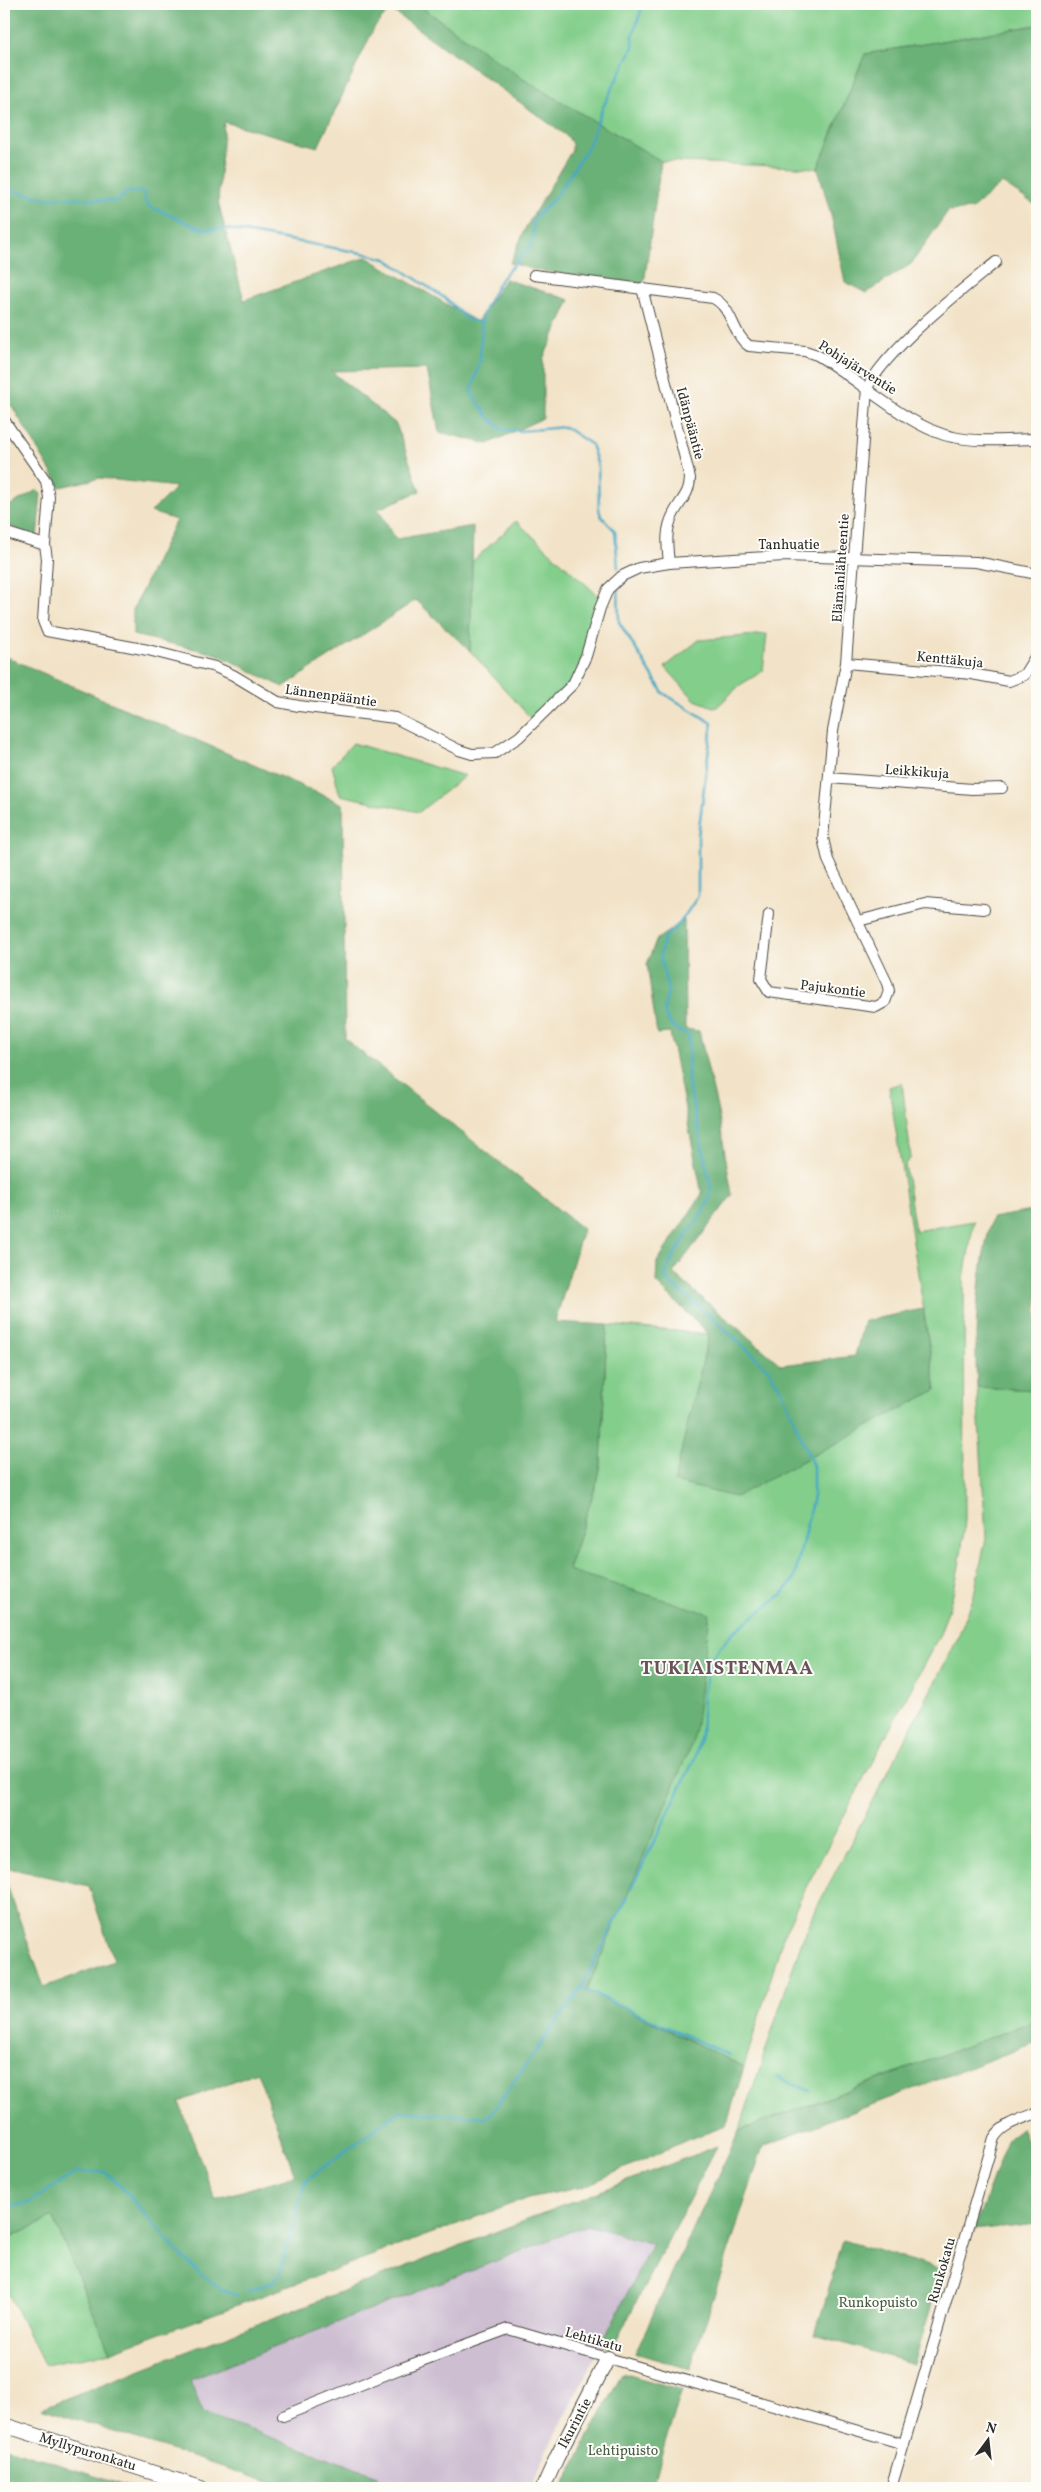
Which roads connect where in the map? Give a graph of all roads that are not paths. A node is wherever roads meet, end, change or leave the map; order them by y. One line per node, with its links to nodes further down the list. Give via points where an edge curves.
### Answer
1 (996, 262): 4 (street, via 912,336 874,375)
2 (534, 274): 3 (street, Pohjajärventie)
3 (642, 288): 4 (street, Pohjajärventie, via 714,298 724,304 742,341 749,346 805,351 827,361); 10 (street, Idänpääntie, via 690,478 688,490 674,512 667,532)
4 (867, 388): 6 (street, Pohjajärventie, via 929,429 943,434 973,440); 9 (street, Elämänlähteentie)
5 (4, 420): 8 (street, via 46,481 49,497)
6 (1037, 439)
7 (4, 532): 8 (street)
8 (45, 545): 12 (street, Lännenpääntie, via 43,621 47,631 148,650 215,668 233,674 278,702 395,718 472,754 495,753 519,738 573,684 586,656)
9 (854, 560): 10 (street, Tanhuatie, via 784,556); 11 (street, Tanhuatie, via 976,562); 14 (street, Elämänlähteentie)
10 (669, 563): 12 (street, Tanhuatie, via 650,565 628,573)
11 (1037, 574)
12 (608, 589)
13 (1037, 654): 14 (street, Kenttäkuja, via 1024,676 1012,681 972,674)
14 (846, 663): 15 (street, Elämänlähteentie, via 833,731)
15 (829, 778): 16 (street, Leikkikuja, via 972,789); 19 (street, Elämänlähteentie, via 823,838 825,854)
16 (1002, 788)
17 (984, 909): 19 (street, via 926,904)
18 (770, 914): 19 (street, Pajukontie, via 760,976 766,990 773,994 879,1006 886,1002 889,987)
19 (858, 921)
20 (1037, 2114): 24 (street, Runkokatu, via 1009,2124 994,2138)
21 (608, 2358): 22 (street, Lehtikatu, via 505,2330); 24 (street, Lehtikatu); 26 (main road, Ikurintie)
22 (283, 2416)
23 (4, 2425): 25 (main road, Myllypuronkatu)
24 (904, 2444): 27 (street, Runkokatu)
25 (201, 2488)
26 (543, 2488)
27 (891, 2488)

